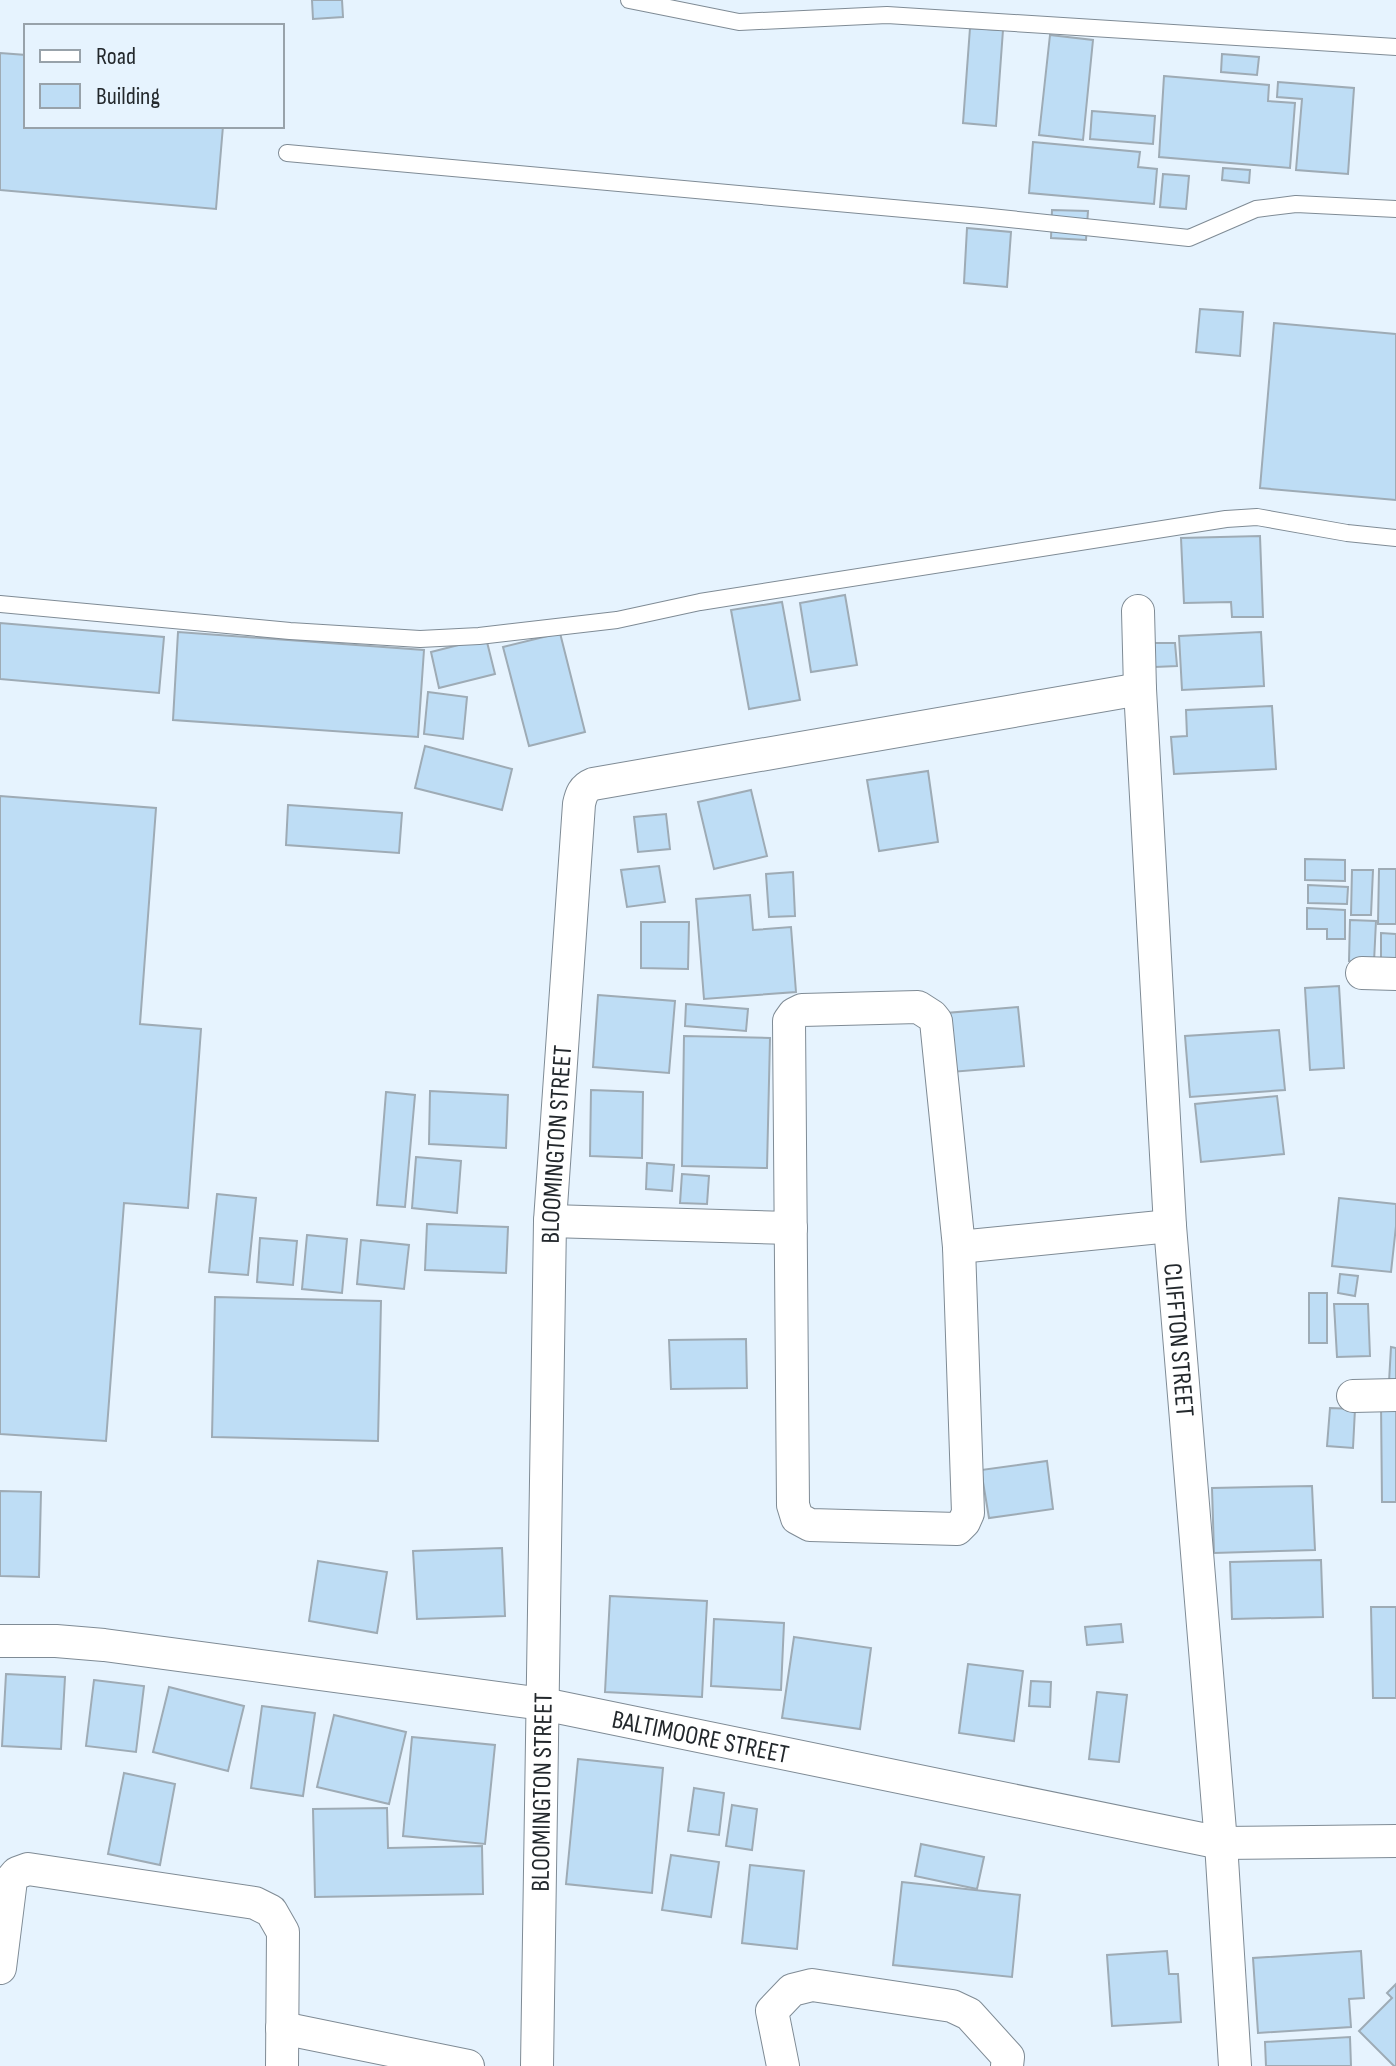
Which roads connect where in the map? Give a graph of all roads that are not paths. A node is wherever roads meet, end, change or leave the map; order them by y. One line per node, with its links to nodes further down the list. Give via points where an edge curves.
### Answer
1 (629, 0): 2 (lane, via 739,22 887,15)
2 (1396, 47)
3 (287, 153): 4 (lane, via 1189,238 1256,209 1296,204)
4 (1396, 209)
5 (1396, 538): 6 (lane, via 1257,517 1226,519 700,602 617,620 420,639)
6 (0, 604)
7 (1138, 611): 8 (street, CLIFFTON STREET)
8 (1140, 689): 11 (street, BLOOMINGTON STREET, via 586,787 579,804); 12 (street, CLIFFTON STREET)
9 (1362, 973): 10 (street)
10 (1396, 974)
11 (550, 1221): 13 (street); 18 (street, BLOOMINGTON STREET)
12 (1170, 1226): 14 (street); 20 (street, CLIFFTON STREET)
13 (791, 1228): 14 (street, via 789,1021 802,1010 918,1007 936,1021); 14 (street, via 793,1505 797,1518 810,1525 957,1529 964,1522 968,1513)
14 (959, 1247)
15 (1396, 1395): 16 (street)
16 (1353, 1396)
17 (0, 1641): 18 (street, BALTIMOORE STREET, via 104,1645)
18 (543, 1704): 20 (street, BALTIMOORE STREET); 25 (street, BLOOMINGTON STREET)
19 (1396, 1841): 20 (street, BALTIMOORE STREET)
20 (1221, 1843): 28 (street, CLIFFTON STREET)
21 (0, 1964): 22 (street, via 11,1880 28,1869 255,1903 271,1911 283,1932)
22 (282, 2028): 23 (street); 24 (street)
23 (282, 2066)
24 (468, 2066)
25 (537, 2066)
26 (783, 2066): 27 (street, via 772,2011 792,1990 812,1985 952,2006 969,2014 1008,2057)
27 (1007, 2066)
28 (1235, 2066)

